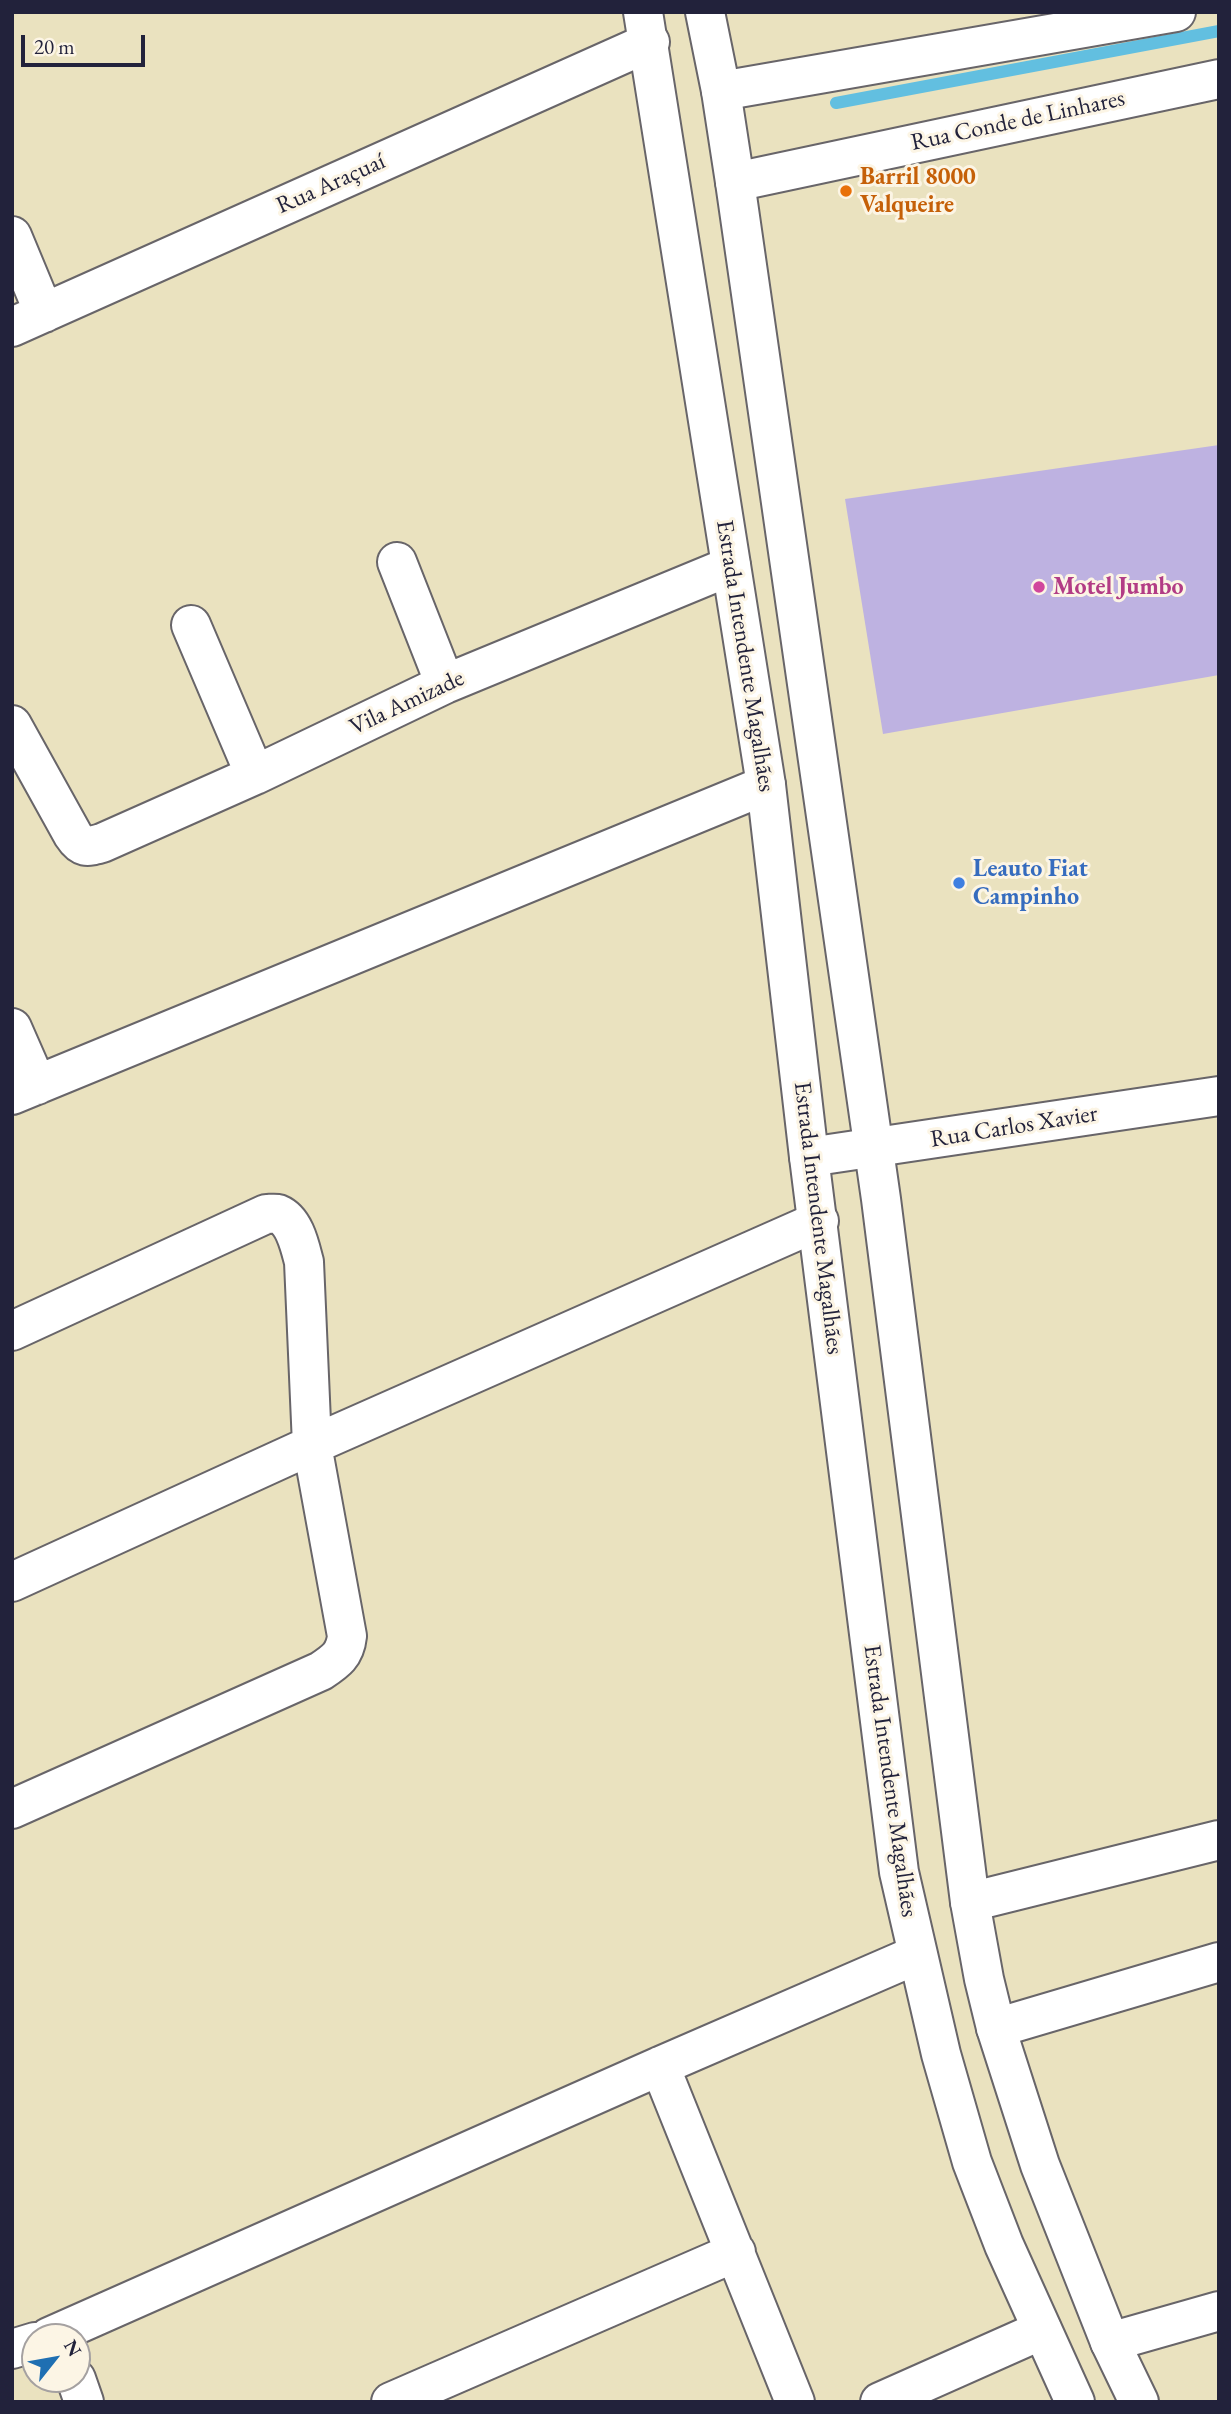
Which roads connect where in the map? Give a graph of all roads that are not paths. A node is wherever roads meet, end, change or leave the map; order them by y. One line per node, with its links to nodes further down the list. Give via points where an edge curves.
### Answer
1 (705, 12): 5 (street)
2 (1176, 12): 5 (street)
3 (647, 27): 8 (street, Rua Araçuaí); 10 (street, Estrada Intendente Magalhães)
4 (1219, 79): 6 (street, Rua Conde de Linhares)
5 (721, 91): 6 (street)
6 (735, 182): 19 (street)
7 (12, 236): 8 (street)
8 (28, 320)
9 (397, 562): 12 (street)
10 (731, 566): 12 (street, Vila Amizade); 15 (street, Estrada Intendente Magalhães)
11 (191, 625): 14 (street)
12 (445, 684): 14 (street, Vila Amizade)
13 (12, 725): 14 (street, Vila Amizade, via 72,835 87,848)
14 (255, 775)
15 (766, 785): 17 (street); 20 (street, Estrada Intendente Magalhães)
16 (12, 1028): 17 (street)
17 (24, 1090)
18 (1219, 1096): 19 (street, Rua Carlos Xavier)
19 (873, 1148): 20 (street, Rua Carlos Xavier); 27 (street)
20 (809, 1157): 21 (street, Estrada Intendente Magalhães)
21 (819, 1221): 23 (street); 28 (street, Estrada Intendente Magalhães, via 887,1788)
22 (12, 1331): 23 (street, via 266,1214 279,1214 298,1238 304,1262)
23 (312, 1445): 24 (street); 25 (street, via 347,1636 342,1656 321,1671)
24 (12, 1582)
25 (12, 1809)
26 (1219, 1840): 27 (street)
27 (970, 1902): 30 (street)
28 (916, 1955): 31 (street); 35 (street, Estrada Intendente Magalhães, via 972,2162)
29 (1219, 1962): 30 (street)
30 (996, 2028): 36 (street, via 1040,2165)
31 (660, 2066): 32 (street); 34 (street)
32 (736, 2252): 37 (street); 38 (street)
33 (1219, 2311): 36 (street)
34 (82, 2323)
35 (1042, 2330): 39 (street); 40 (street, Estrada Intendente Magalhães)
36 (1110, 2342): 41 (street)
37 (391, 2402)
38 (795, 2402)
39 (880, 2402)
40 (1075, 2402)
41 (1139, 2402)

